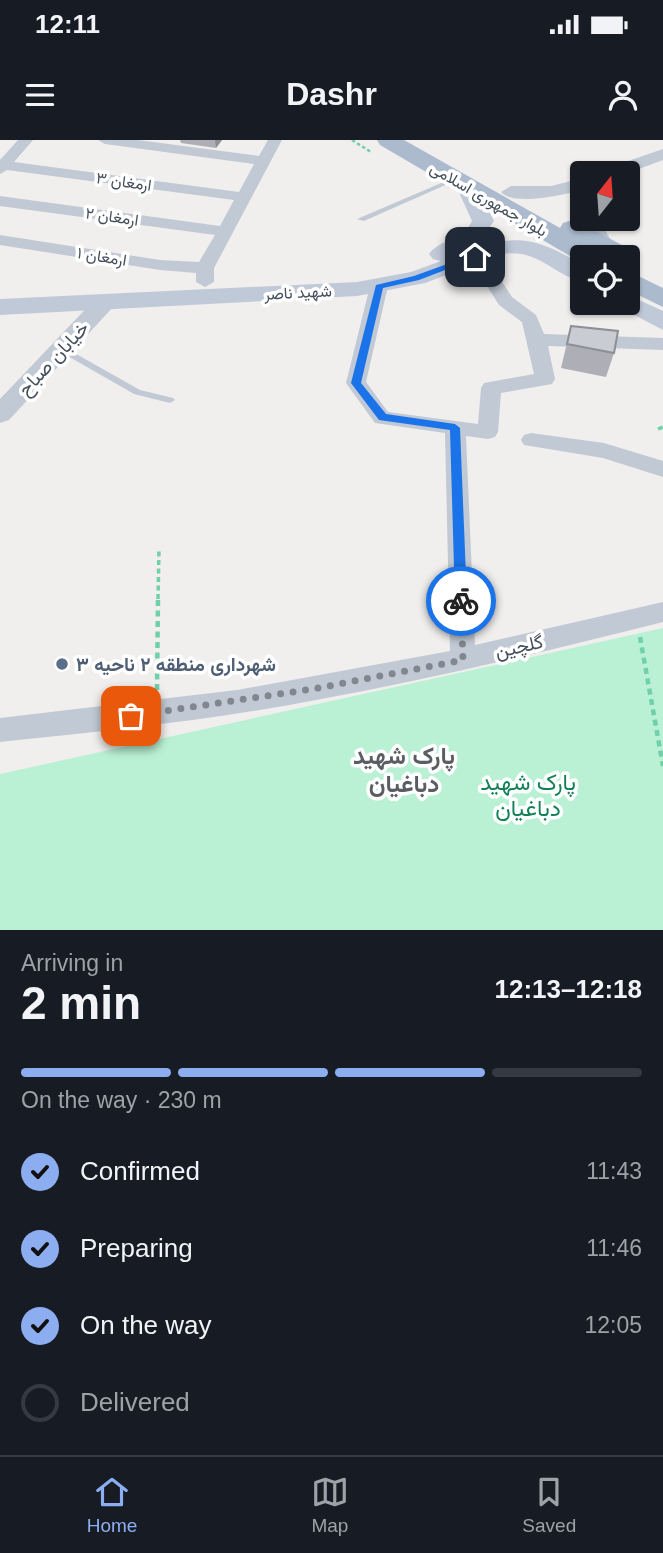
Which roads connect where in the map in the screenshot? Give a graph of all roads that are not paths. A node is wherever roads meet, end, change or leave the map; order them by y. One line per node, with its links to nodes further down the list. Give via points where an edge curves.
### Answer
1 (26, 140): 9 (street)
2 (105, 140): 7 (street)
3 (275, 140): 7 (street)
4 (388, 140): 12 (main road, بلوار جمهوری اسلامی)
5 (422, 140): 14 (main road, بلوار جمهوری اسلامی)
6 (663, 154): 8 (street)
7 (263, 161): 15 (street)
8 (640, 163)
9 (2, 167): 15 (street, ارمغان ۳)
10 (663, 171): 11 (street)
11 (640, 180)
12 (461, 183): 17 (lane); 20 (main road, بلوار جمهوری اسلامی); 24 (main road, شهید ناصر, via 483,220 481,229 472,239 418,262 379,272)
13 (570, 188): 14 (street)
14 (511, 192): 21 (main road, بلوار جمهوری اسلامی)
15 (243, 197): 18 (street)
16 (0, 201): 18 (street, ارمغان ۲)
17 (361, 219)
18 (225, 232): 24 (street)
19 (0, 240): 24 (street, ارمغان ۱)
20 (591, 245)
21 (596, 245)
22 (570, 267): 27 (main road, شهید ناصر, via 539,249 513,246)
23 (640, 268): 26 (main road, بلوار جمهوری اسلامی)
24 (205, 275): 31 (main road, شهید ناصر)
25 (491, 278): 36 (street, via 505,302 530,319)
26 (663, 279)
27 (379, 286): 31 (main road, شهید ناصر); 41 (street, via 356,383 382,418)
28 (640, 286): 32 (main road)
29 (0, 291): 31 (main road, شهید ناصر)
30 (640, 293): 32 (main road)
31 (107, 294): 33 (main road, شهید ناصر); 38 (street, خیابان صباح)
32 (663, 300)
33 (0, 307)
34 (640, 309): 35 (main road)
35 (663, 322)
36 (537, 340): 37 (street); 41 (street, via 545,379 491,388 488,432)
37 (663, 344)
38 (62, 349): 39 (lane, via 137,392); 40 (street, خیابان صباح)
39 (170, 400)
40 (0, 414)
41 (455, 428): 45 (street)
42 (531, 440): 43 (street, via 604,451)
43 (663, 468)
44 (651, 615): 45 (street, گلچین)
45 (463, 660): 46 (street, گلچین, via 157,713)
46 (0, 730)

